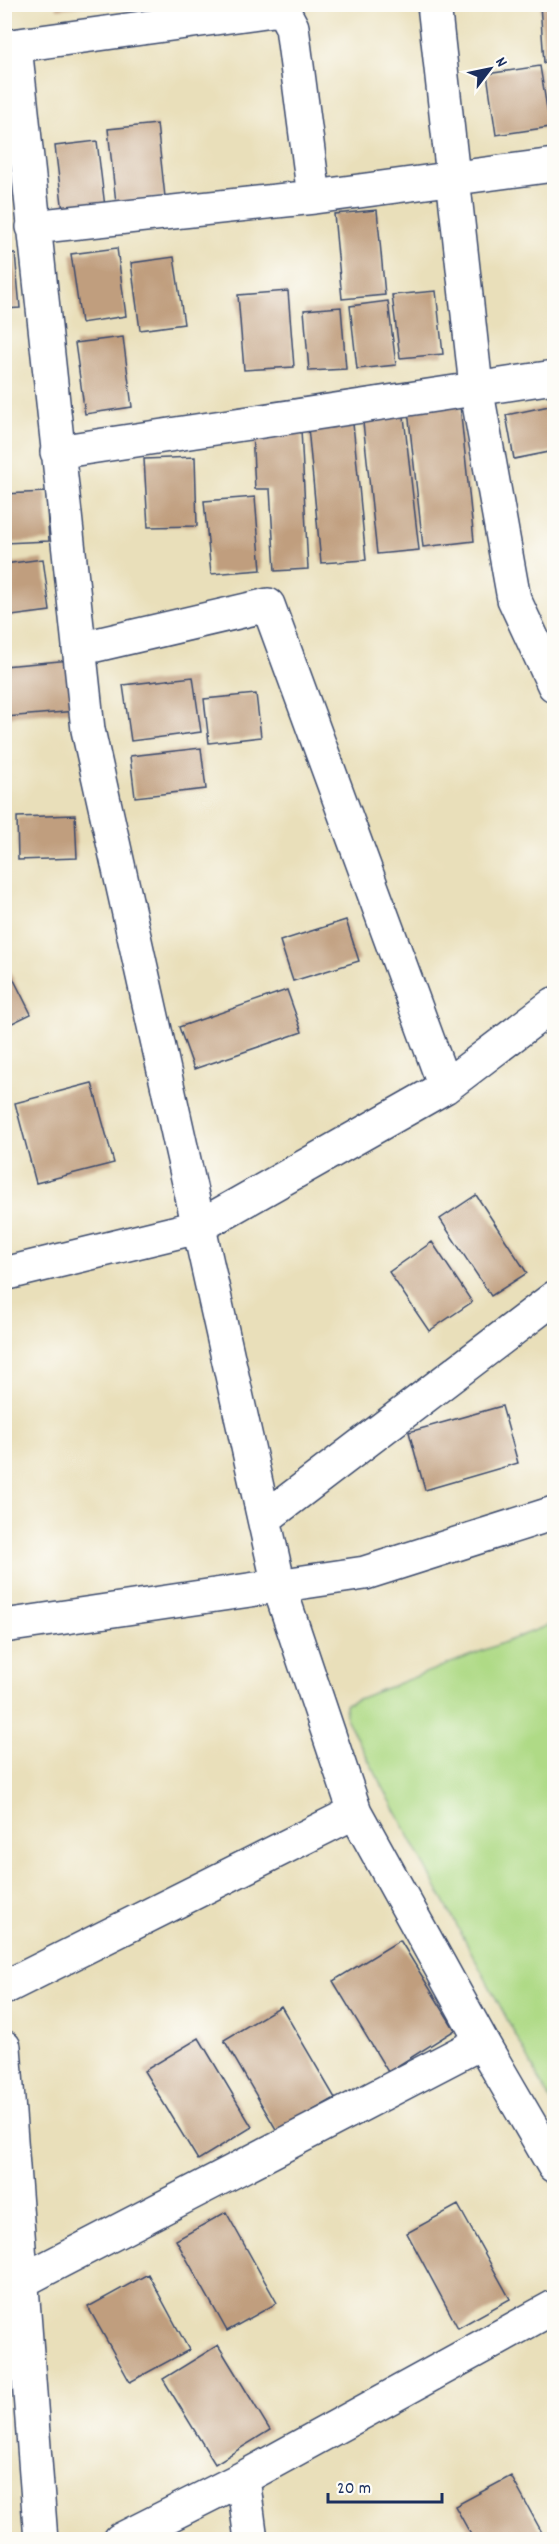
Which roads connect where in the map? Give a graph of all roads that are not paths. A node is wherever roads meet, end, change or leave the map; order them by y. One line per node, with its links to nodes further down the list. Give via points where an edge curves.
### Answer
1 (434, 4): 4 (street)
2 (10, 47): 5 (street, via 273,10 284,12 292,27); 6 (street)
3 (555, 165): 4 (street)
4 (453, 177): 5 (street); 8 (street)
5 (314, 197): 6 (street)
6 (33, 227): 9 (street)
7 (555, 376): 8 (street)
8 (476, 387): 9 (street); 11 (street, via 514,599)
9 (57, 452): 10 (street)
10 (79, 649): 13 (street, via 268,605); 14 (street, via 88,730)
11 (555, 685)
12 (555, 1004): 13 (street)
13 (445, 1087): 14 (street)
14 (198, 1227): 15 (street); 18 (street)
15 (4, 1274)
16 (555, 1298): 18 (street)
17 (555, 1513): 19 (street, via 365,1573)
18 (264, 1519): 19 (street)
19 (279, 1586): 20 (street); 21 (street)
20 (4, 1626)
21 (356, 1812): 22 (street); 23 (street)
22 (4, 1988)
23 (482, 2042): 26 (street); 27 (street)
24 (4, 2048): 25 (street)
25 (6, 2085): 27 (street)
26 (555, 2166)
27 (22, 2281): 29 (street)
28 (555, 2307): 30 (street)
29 (15, 2328): 31 (street)
30 (243, 2478): 32 (street); 33 (street)
31 (41, 2540)
32 (120, 2540)
33 (251, 2540)

